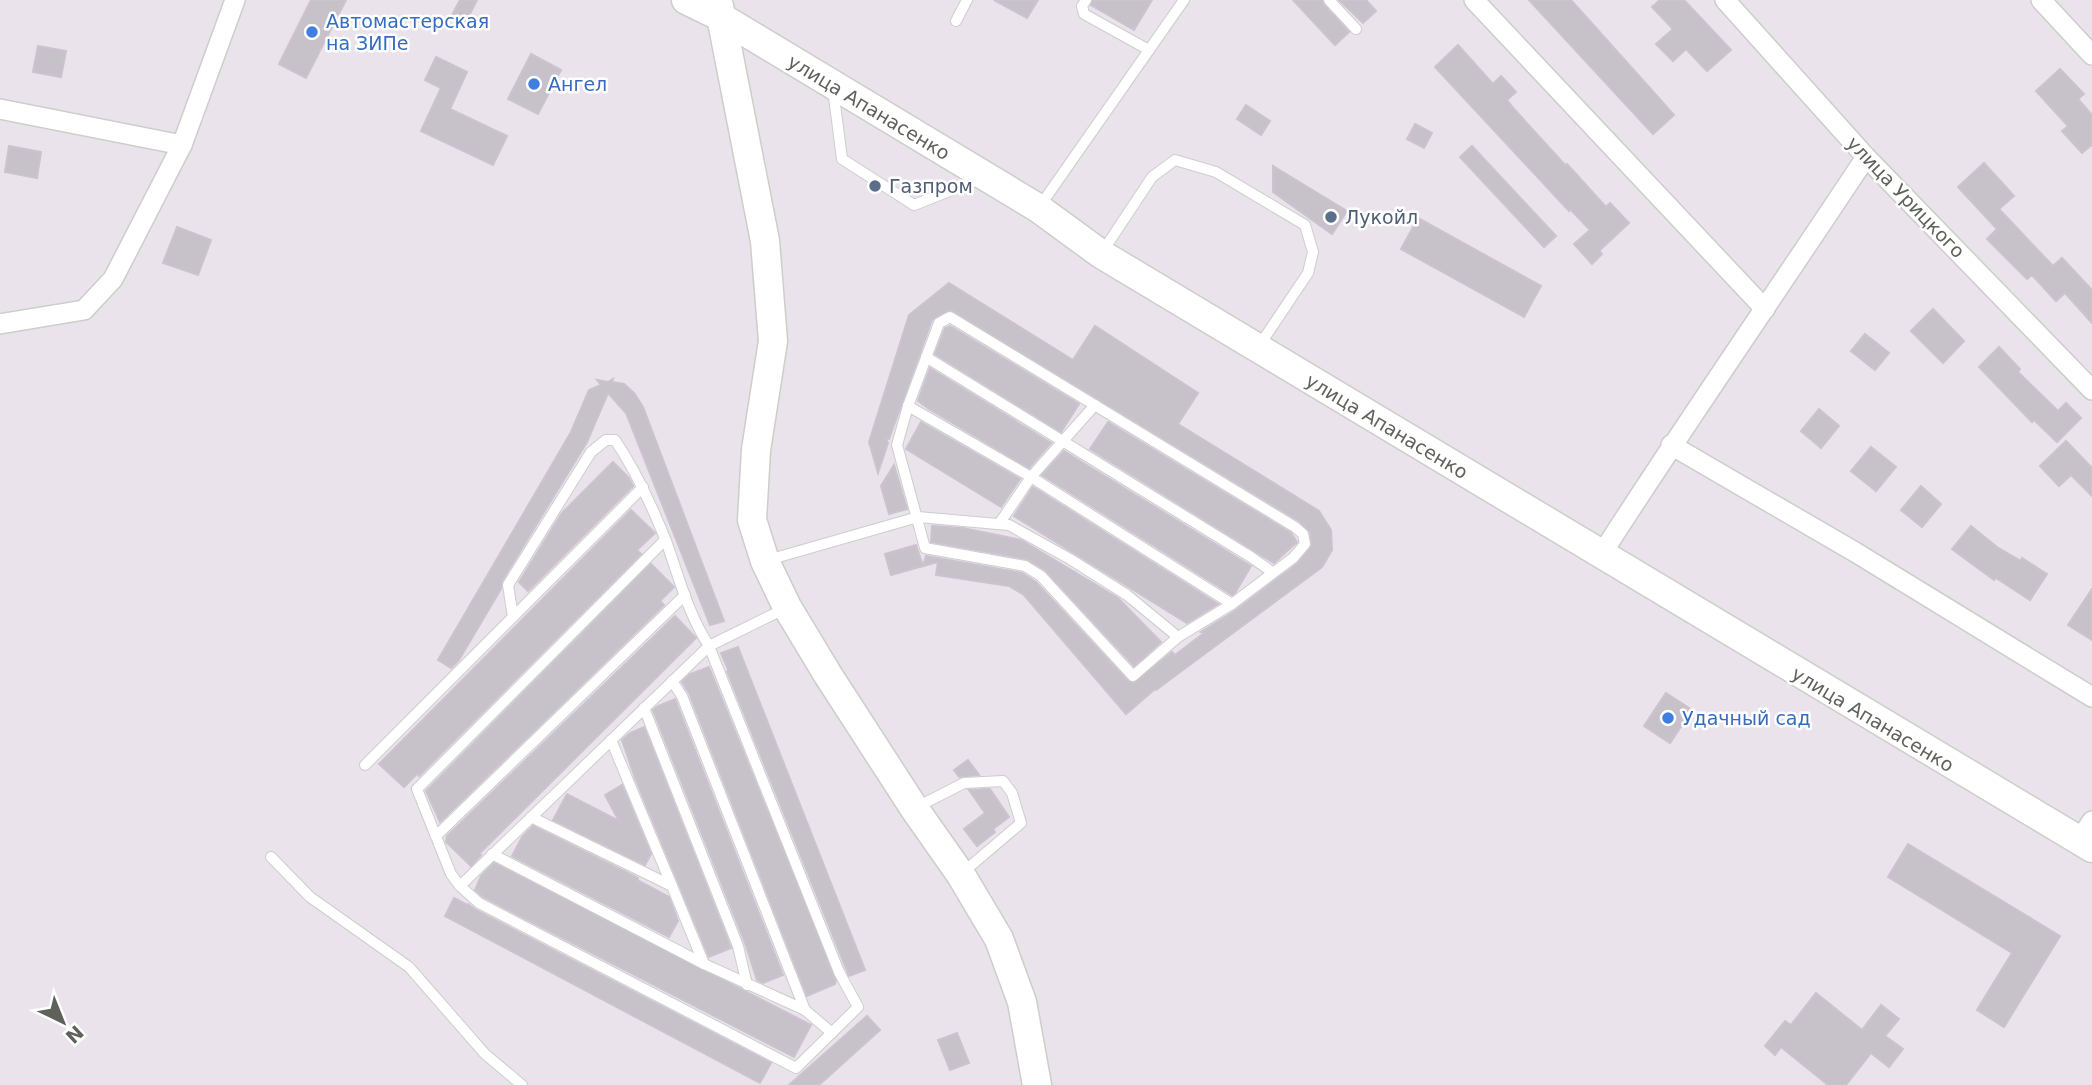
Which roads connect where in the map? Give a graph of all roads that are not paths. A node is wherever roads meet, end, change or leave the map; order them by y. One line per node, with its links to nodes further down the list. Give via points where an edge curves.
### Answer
1 (235, 0): 17 (street)
2 (686, 0): 10 (main road, улица Апанасенко)
3 (967, 0): 11 (lane)
4 (1086, 0): 13 (lane, via 1084,14)
5 (1184, 0): 13 (lane)
6 (1329, 0): 12 (lane)
7 (1474, 0): 22 (street)
8 (1725, 0): 18 (street, улица Урицкого)
9 (2041, 0): 14 (street)
10 (719, 8): 15 (main road, улица Апанасенко); 37 (main road, via 765,241 773,341 756,450 752,520)
11 (956, 22)
12 (1356, 29)
13 (1149, 50): 20 (lane)
14 (2092, 55)
15 (832, 85): 19 (main road, улица Апанасенко); 19 (lane, via 842,159 914,205)
16 (0, 109): 17 (street)
17 (182, 145): 23 (street, via 113,279 84,310)
18 (1866, 157): 22 (street); 26 (street, улица Урицкого)
19 (988, 177): 20 (main road, улица Апанасенко)
20 (1038, 208): 21 (main road, улица Апанасенко)
21 (1101, 254): 24 (main road, улица Апанасенко); 24 (lane, via 1152,177 1175,160 1216,172 1306,225 1313,252 1308,273)
22 (1765, 309): 30 (street)
23 (0, 324)
24 (1257, 348): 36 (main road, улица Апанасенко)
25 (926, 357): 27 (lane, via 939,323 950,317); 28 (lane); 29 (lane)
26 (2092, 390)
27 (1095, 405): 29 (lane); 38 (lane, via 1303,534 1305,544)
28 (908, 406): 31 (lane); 33 (lane, via 897,445)
29 (1064, 440): 31 (lane); 38 (lane)
30 (1671, 445): 36 (street); 46 (street)
31 (1031, 477): 34 (lane); 40 (lane)
32 (643, 487): 35 (lane); 42 (lane); 42 (lane, via 615,440 606,440 591,452 508,585)
33 (918, 517): 34 (lane); 37 (lane); 43 (lane, via 926,548 1026,566 1041,576 1133,676)
34 (999, 524): 43 (lane, via 1070,558)
35 (665, 540): 39 (lane); 52 (lane, via 417,789)
36 (1601, 555): 53 (main road, улица Апанасенко)
37 (765, 561): 41 (main road)
38 (1272, 572): 40 (lane)
39 (685, 595): 44 (lane); 52 (lane)
40 (1232, 604): 43 (lane)
41 (787, 607): 44 (lane); 50 (main road)
42 (513, 617): 49 (lane)
43 (1178, 637)
44 (709, 646): 45 (lane); 62 (lane, via 839,972 858,1007)
45 (673, 681): 47 (lane); 61 (lane)
46 (2092, 697)
47 (644, 708): 48 (lane); 60 (lane, via 738,946)
48 (611, 740): 51 (lane); 58 (lane)
49 (365, 765)
50 (914, 808): 56 (main road); 56 (lane, via 964,783 1003,781 1012,793 1021,823)
51 (531, 817): 54 (lane); 58 (lane)
52 (436, 836): 57 (lane)
53 (2088, 837)
54 (492, 854): 57 (lane); 59 (lane)
55 (271, 858): 64 (lane, via 310,897 409,967 485,1054)
56 (961, 875): 63 (main road, via 999,939 1021,1002)
57 (460, 886): 62 (lane, via 479,903 796,1068)
58 (672, 886): 59 (lane)
59 (704, 964): 60 (lane)
60 (747, 985): 61 (lane)
61 (805, 1010): 62 (lane)
62 (832, 1033)
63 (1033, 1083)
64 (522, 1085)

